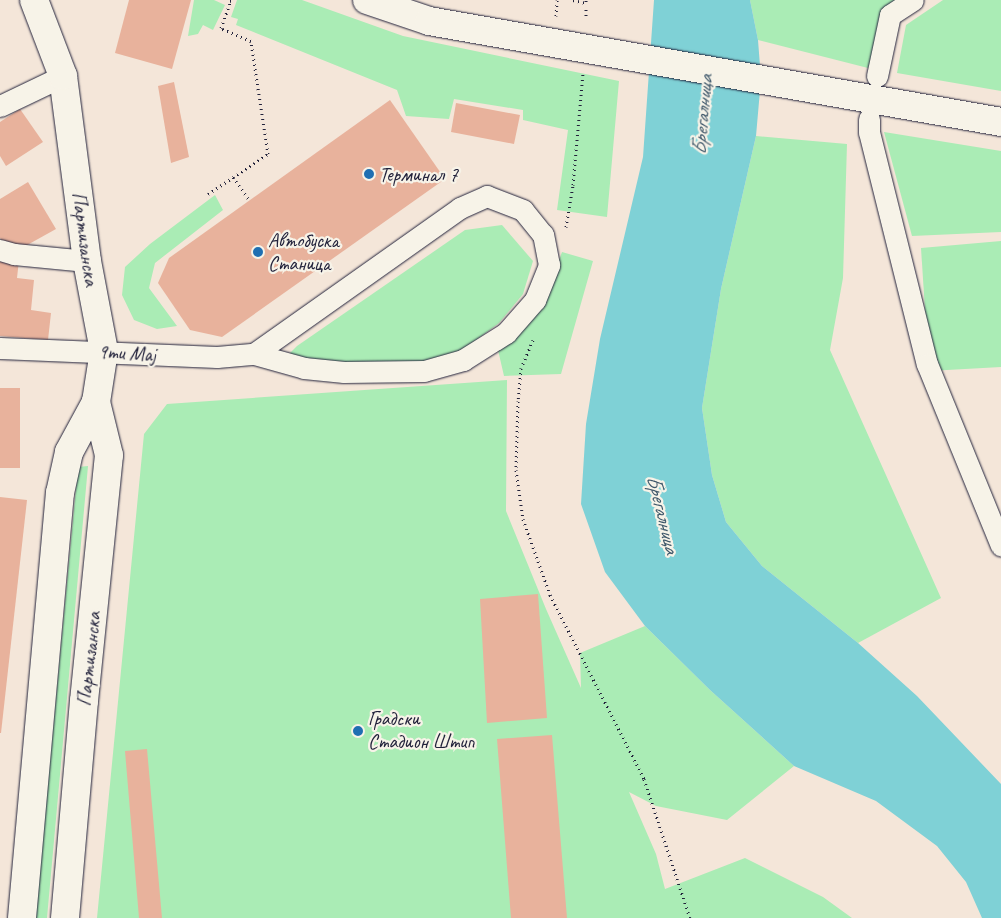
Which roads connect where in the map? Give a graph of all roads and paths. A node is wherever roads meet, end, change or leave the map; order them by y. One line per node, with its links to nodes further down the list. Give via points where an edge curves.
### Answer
1 (34, 0): 10 (street, Партизанска)
2 (227, 0): 15 (path, via 231,1 221,28 251,41 268,154)
3 (367, 0): 14 (street, via 429,21)
4 (557, 0): 9 (path)
5 (573, 0): 7 (path)
6 (913, 0): 11 (street, via 890,15)
7 (586, 2): 8 (path)
8 (586, 16)
9 (555, 22)
10 (63, 76): 12 (street); 19 (street, Партизанска)
11 (877, 76)
12 (0, 106)
13 (869, 119): 25 (street, via 869,132 927,364)
14 (1001, 122)
15 (233, 177): 16 (path); 17 (path)
16 (208, 194)
17 (249, 200)
18 (0, 250): 19 (street)
19 (87, 261): 21 (street, Партизанска)
20 (0, 348): 21 (street, 9ти Мај)
21 (104, 351): 22 (street, 9ти Мај, via 216,357); 24 (street, Партизанска)
22 (254, 354): 22 (street, via 304,368 344,372 424,371 463,360 506,333 535,300 549,265 542,235 523,210 487,196 460,208)
23 (521, 368): 28 (path, via 516,470 523,519 550,595 644,779)
24 (96, 402): 26 (street, Партизанска, via 69,452 60,493); 27 (street, Партизанска, via 109,454)
25 (1001, 545)
26 (22, 918)
27 (65, 918)
28 (690, 918)

